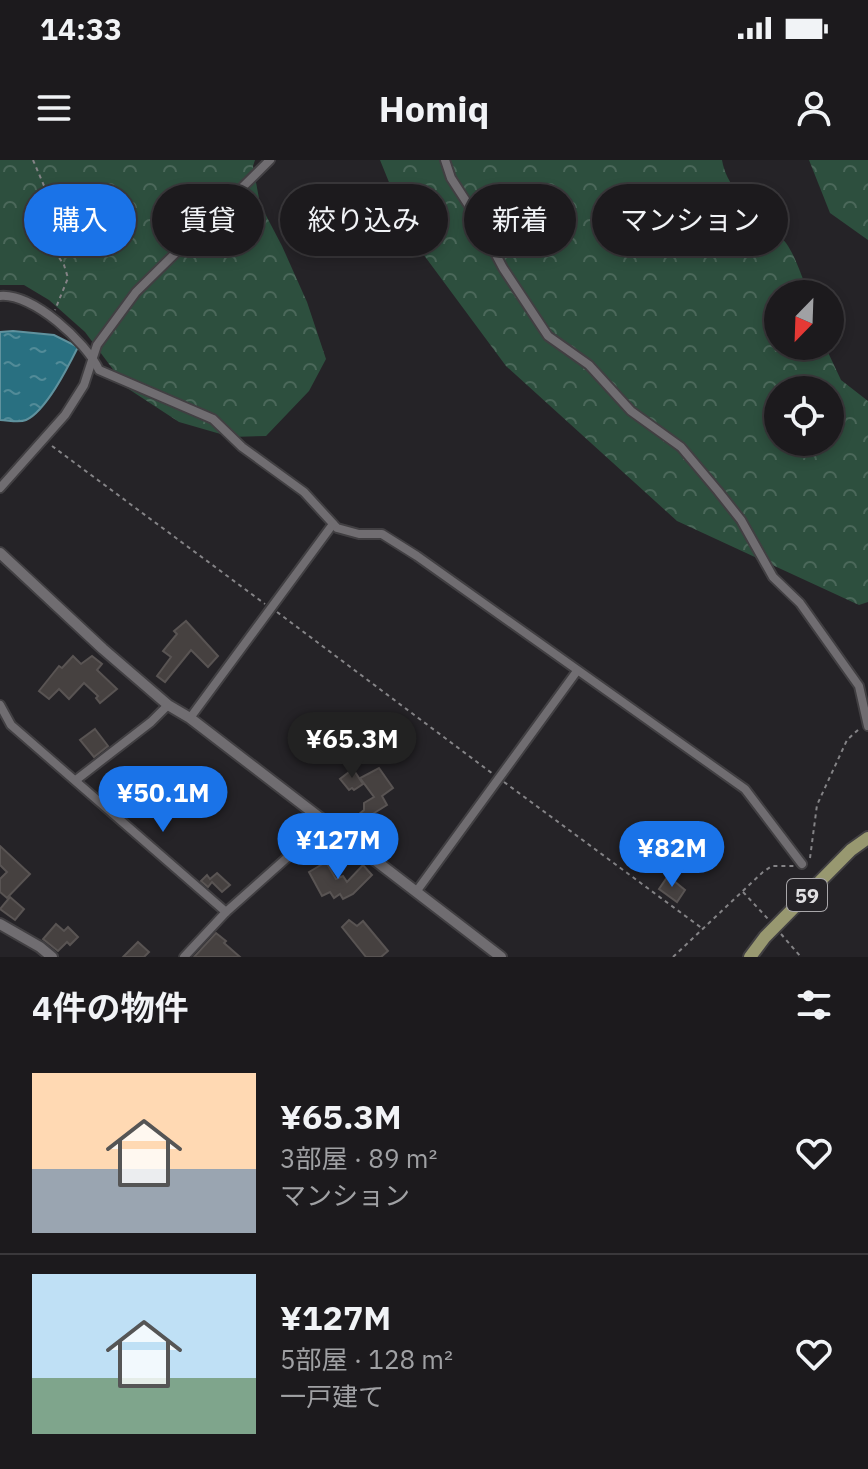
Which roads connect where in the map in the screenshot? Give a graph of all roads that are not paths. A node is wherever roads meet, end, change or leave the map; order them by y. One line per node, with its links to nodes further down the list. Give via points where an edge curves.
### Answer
1 (270, 160): 4 (street, via 136,292)
2 (445, 160): 13 (street, via 503,268 548,336 589,365 631,411 681,447 718,491 773,577 800,603 859,686)
3 (0, 296): 4 (street, via 35,306)
4 (92, 355): 5 (street, via 84,385 65,415); 6 (street, via 99,370 213,419 304,492)
5 (0, 488)
6 (333, 524): 8 (street, via 349,532 391,538); 11 (street)
7 (0, 553): 10 (street)
8 (577, 671): 18 (street, via 745,789); 19 (street)
9 (0, 705): 12 (street)
10 (168, 705): 11 (street); 15 (street)
11 (190, 718): 16 (street)
12 (11, 725): 14 (street); 15 (street)
13 (868, 726)
14 (0, 728)
15 (76, 780): 20 (street)
16 (326, 823): 19 (street); 20 (street)
17 (868, 838): 25 (main road, 59)
18 (802, 864)
19 (416, 892): 24 (street)
20 (226, 912): 23 (street)
21 (0, 924): 22 (street)
22 (52, 957)
23 (184, 957)
24 (501, 957)
25 (750, 957)

